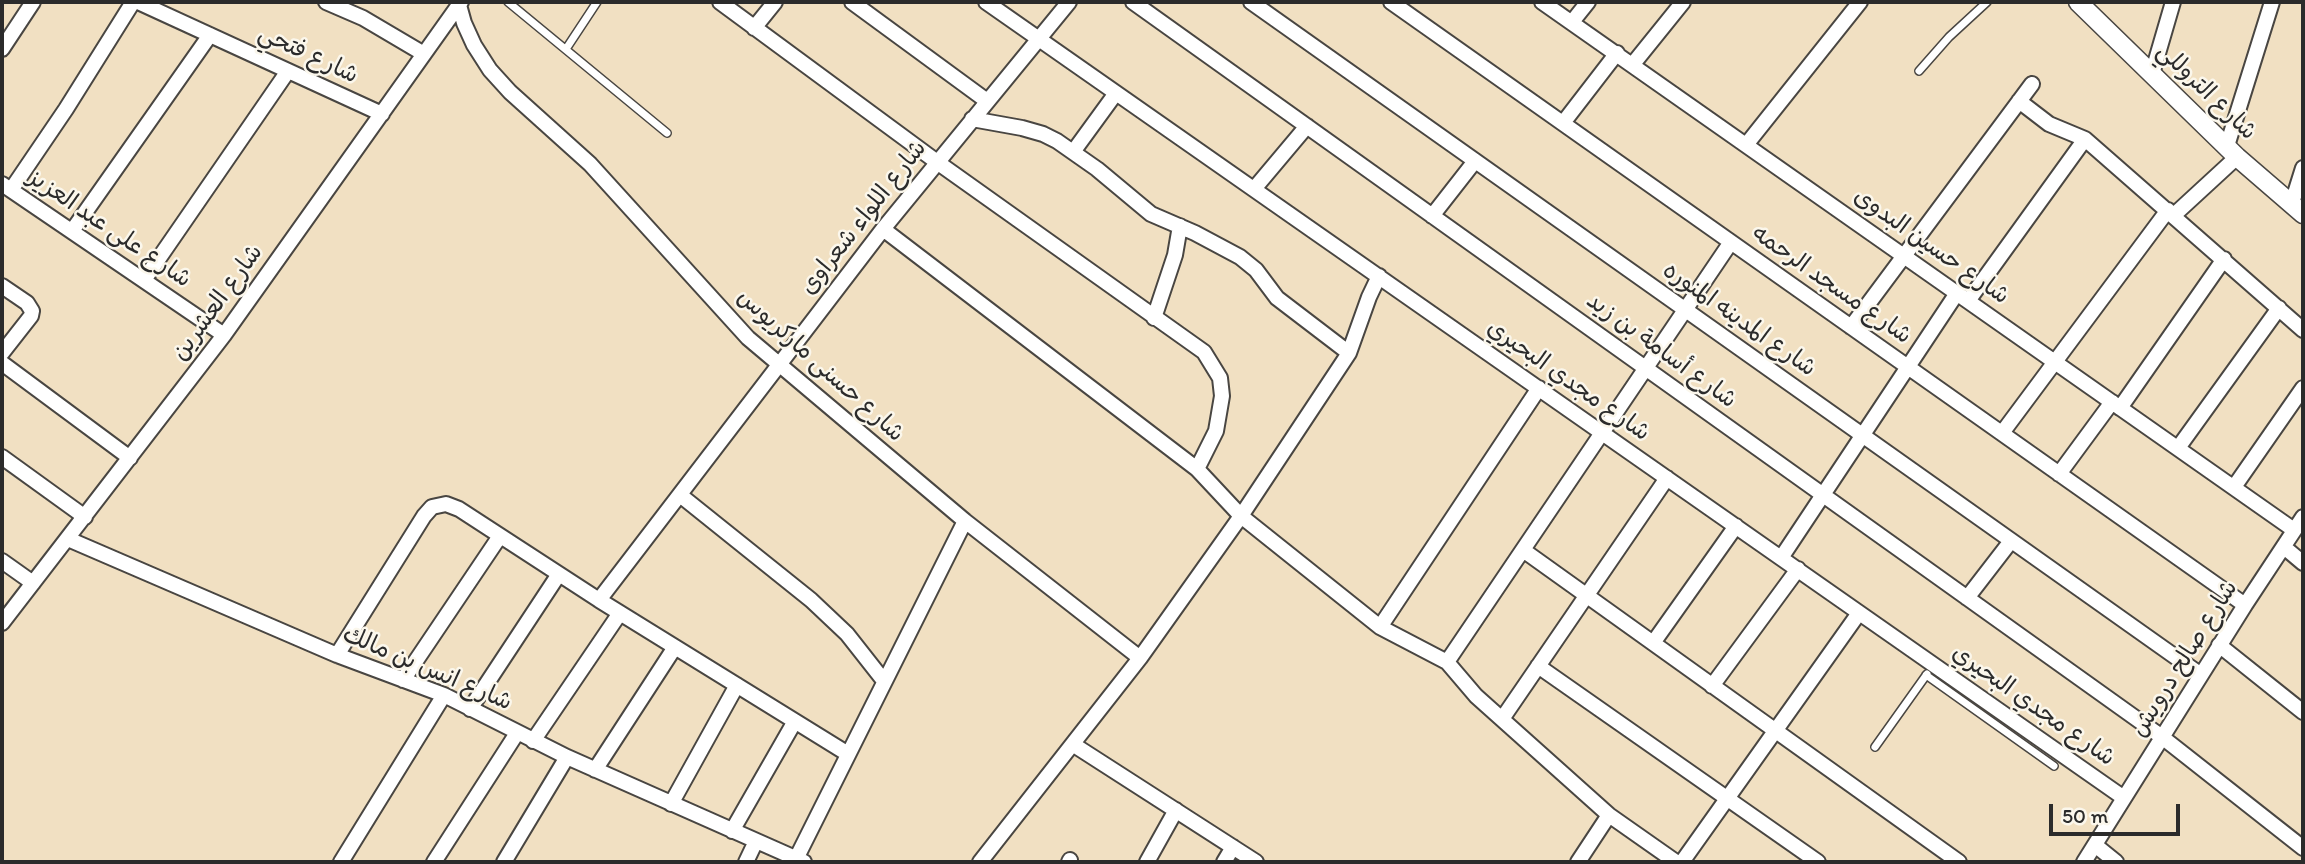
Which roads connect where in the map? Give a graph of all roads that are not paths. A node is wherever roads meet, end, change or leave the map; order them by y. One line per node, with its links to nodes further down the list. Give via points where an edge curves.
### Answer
1 (33, 2): 27 (street)
2 (136, 2): 25 (street, شارع فتحي); 51 (street, via 66,109)
3 (326, 2): 30 (street)
4 (508, 2): 28 (lane)
5 (597, 2): 28 (lane)
6 (720, 2): 24 (street)
7 (775, 2): 24 (street)
8 (852, 2): 37 (street)
9 (986, 2): 26 (street, شارع مجدي البحيري)
10 (1069, 2): 26 (street, شارع اللواء شعراوى)
11 (1133, 2): 42 (street, شارع أسامة بن زيد)
12 (1251, 2): 48 (street, شارع المدينه المنوره)
13 (1391, 2): 41 (street, شارع مسجد الرحمه)
14 (1542, 2): 23 (street, شارع حسين البدوى)
15 (1588, 2): 23 (street)
16 (1683, 2): 31 (street)
17 (1860, 2): 45 (street)
18 (1987, 2): 33 (lane)
19 (2078, 2): 34 (street, شارع التروللي)
20 (2173, 2): 34 (street)
21 (2272, 2): 47 (street)
22 (460, 3): 30 (street, شارع العشرين); 76 (street, شارع حسنى ماركريوس, via 464,23 490,70 590,164 720,309)
23 (1572, 22): 29 (street, شارع حسين البدوى)
24 (754, 28): 49 (street)
25 (210, 35): 32 (street, شارع فتحي); 58 (street)
26 (1039, 38): 36 (street, شارع مجدي البحيري); 37 (street, شارع اللواء شعراوى)
27 (2, 49)
28 (566, 49): 43 (lane)
29 (1616, 52): 31 (street, شارع حسين البدوى); 41 (street)
30 (424, 54): 39 (street, شارع العشرين)
31 (1633, 64): 45 (street, شارع حسين البدوى)
32 (288, 71): 39 (street, شارع فتحي); 63 (street)
33 (1919, 71)
34 (2152, 74): 47 (street, شارع التروللي)
35 (2032, 84): 38 (street)
36 (1116, 93): 46 (street); 52 (street, شارع مجدي البحيري)
37 (987, 101): 40 (street, شارع اللواء شعراوى)
38 (2019, 101): 44 (street, via 2057,128); 60 (street)
39 (382, 114): 71 (street, شارع العشرين)
40 (972, 119): 46 (street, via 1043,134); 49 (street, شارع اللواء شعراوى)
41 (1563, 123): 59 (street, شارع مسجد الرحمه)
42 (1307, 126): 52 (street); 55 (street, شارع أسامة بن زيد)
43 (667, 133)
44 (2085, 139): 54 (street); 65 (street)
45 (1746, 145): 60 (street, شارع حسين البدوى)
46 (1073, 152): 56 (street, via 1151,214)
47 (2232, 152): 53 (street, شارع التروللي); 54 (street)
48 (1475, 161): 55 (street); 67 (street, شارع المدينه المنوره)
49 (937, 162): 57 (street, شارع اللواء شعراوى); 68 (street)
50 (2303, 168): 53 (street)
51 (5, 188): 58 (street, شارع على عبد العزيز)
52 (1254, 189): 62 (street, شارع مجدي البحيري)
53 (2299, 203)
54 (2171, 212): 61 (street); 74 (street)
55 (1432, 216): 78 (street, شارع أسامة بن زيد)
56 (1180, 226): 68 (street); 73 (street, via 1240,257 1277,298)
57 (883, 229): 76 (street, شارع اللواء شعراوى); 88 (street)
58 (72, 231): 63 (street, شارع على عبد العزيز)
59 (1731, 242): 67 (street); 69 (street, شارع مسجد الرحمه)
60 (1904, 256): 65 (street, شارع حسين البدوى); 69 (street)
61 (2224, 259): 66 (street); 81 (street)
62 (1379, 276): 73 (street); 79 (street, شارع مجدي البحيري)
63 (145, 280): 71 (street, شارع على عبد العزيز)
64 (2, 286): 72 (street, via 32,311)
65 (1962, 297): 74 (street, شارع حسين البدوى); 77 (street)
66 (2279, 309): 70 (street); 85 (street)
67 (1685, 310): 78 (street); 84 (street, شارع المدينه المنوره)
68 (1154, 318): 88 (street, via 1204,352 1220,378 1216,431)
69 (1852, 327): 77 (street, شارع مسجد الرحمه)
70 (2303, 330)
71 (224, 335): 87 (street, شارع العشرين)
72 (2, 353)
73 (1349, 353): 94 (street)
74 (2054, 362): 81 (street, شارع حسين البدوى); 83 (street)
75 (2, 363): 87 (street)
76 (779, 366): 92 (street, شارع اللواء شعراوى); 97 (street, شارع حسنى ماركريوس)
77 (1908, 367): 83 (street, شارع مسجد الرحمه); 84 (street)
78 (1646, 368): 82 (street); 93 (street, شارع أسامة بن زيد)
79 (1539, 388): 82 (street, شارع مجدي البحيري); 118 (street)
80 (2303, 388): 91 (street)
81 (2116, 405): 85 (street, شارع حسين البدوى); 89 (street)
82 (1602, 433): 90 (street, شارع مجدي البحيري); 104 (street)
83 (2002, 433): 89 (street, شارع مسجد الرحمه)
84 (1862, 435): 93 (street); 102 (street, شارع المدينه المنوره)
85 (2178, 449): 91 (street, شارع حسين البدوى)
86 (2, 457): 95 (street)
87 (131, 458): 95 (street, شارع العشرين)
88 (1196, 469): 94 (street)
89 (2059, 474): 114 (street, شارع مسجد الرحمه)
90 (1667, 478): 98 (street, شارع مجدي البحيري); 111 (street)
91 (2234, 487): 99 (street, شارع حسين البدوى)
92 (680, 495): 113 (street, شارع اللواء شعراوى); 129 (street, via 811,600 847,634)
93 (1823, 495): 105 (street); 112 (street, شارع أسامة بن زيد)
94 (1241, 516): 118 (street); 123 (street)
95 (85, 517): 101 (street, شارع العشرين)
96 (2303, 517): 99 (street, شارع صالح درويش)
97 (965, 521): 123 (street, شارع حسنى ماركريوس); 129 (street)
98 (1736, 526): 105 (street, شارع مجدي البحيري); 119 (street)
99 (2294, 530): 103 (street, شارع صالح درويش)
100 (500, 536): 109 (street); 122 (street, via 446,503 432,507); 128 (street)
101 (68, 539): 110 (street, شارع العشرين); 122 (street, شارع انس بن مالك)
102 (2011, 541): 112 (street); 127 (street, شارع المدينه المنوره)
103 (2284, 547): 107 (street); 114 (street, شارع صالح درويش)
104 (1523, 550): 111 (street); 124 (street)
105 (1781, 558): 108 (street, شارع مجدي البحيري)
106 (2, 561): 110 (street)
107 (2303, 563)
108 (1798, 569): 116 (street, شارع مجدي البحيري); 131 (street)
109 (559, 574): 113 (street); 133 (street)
110 (33, 583): 117 (street, شارع العشرين)
111 (1586, 596): 119 (street); 125 (street)
112 (1967, 598): 139 (street, شارع أسامة بن زيد)
113 (599, 600): 115 (street)
114 (2245, 605): 120 (street, شارع صالح درويش)
115 (620, 613): 121 (street); 140 (street)
116 (1860, 613): 126 (street, شارع مجدي البحيري); 137 (street)
117 (2, 623)
118 (1380, 627): 124 (street)
119 (1653, 643): 131 (street)
120 (2220, 645): 127 (street, شارع صالح درويش); 134 (street)
121 (675, 647): 130 (street); 146 (street)
122 (338, 655): 128 (street, شارع انس بن مالك)
123 (1140, 658): 141 (street)
124 (1447, 662): 135 (street, via 1467,688)
125 (1538, 666): 135 (street); 148 (street)
126 (1930, 670): 142 (lane); 145 (lane); 147 (street, شارع مجدي البحيري)
127 (2201, 675): 139 (street, شارع صالح درويش)
128 (403, 680): 132 (street, شارع انس بن مالك)
129 (884, 681): 143 (street)
130 (737, 685): 136 (street); 149 (street)
131 (1712, 686): 137 (street)
132 (444, 695): 133 (street, شارع انس بن مالك); 158 (street)
133 (470, 709): 138 (street, شارع انس بن مالك)
134 (2303, 712)
135 (1502, 719): 151 (street)
136 (795, 721): 143 (street); 152 (street)
137 (1776, 731): 148 (street); 170 (street)
138 (517, 733): 140 (street, شارع انس بن مالك); 159 (street)
139 (2162, 737): 147 (street, شارع صالح درويش); 156 (street, شارع أسامة بن زيد)
140 (533, 741): 144 (street, شارع انس بن مالك)
141 (1074, 745): 150 (street); 162 (street)
142 (1875, 747)
143 (848, 754): 157 (street)
144 (567, 757): 146 (street, شارع انس بن مالك); 160 (street)
145 (2054, 766)
146 (596, 770): 149 (street, شارع انس بن مالك)
147 (2124, 798): 154 (street, شارع صالح درويش)
148 (1727, 799): 168 (street); 169 (street)
149 (671, 804): 152 (street, شارع انس بن مالك)
150 (1176, 810): 155 (street); 163 (street)
151 (1609, 815): 166 (street); 167 (street)
152 (732, 831): 153 (street, شارع انس بن مالك)
153 (756, 841): 157 (street, شارع انس بن مالك); 161 (street)
154 (2095, 845): 171 (street, شارع صالح درويش); 172 (street)
155 (1233, 847): 164 (street); 165 (street)
156 (2303, 848)
157 (800, 860)
158 (341, 862)
159 (434, 862)
160 (504, 862)
161 (746, 862)
162 (980, 862)
163 (1147, 862)
164 (1224, 862)
165 (1256, 862)
166 (1578, 862)
167 (1676, 862)
168 (1682, 862)
169 (1818, 862)
170 (1959, 862)
171 (2084, 862)
172 (2116, 862)

